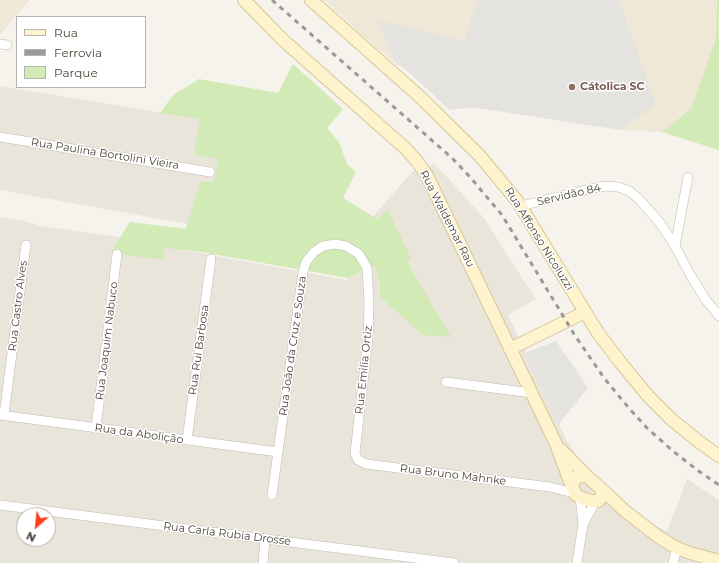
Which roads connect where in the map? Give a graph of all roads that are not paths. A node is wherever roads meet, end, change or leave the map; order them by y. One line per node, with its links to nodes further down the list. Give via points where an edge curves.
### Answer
1 (244, 0): 15 (street, Rua Waldemar Rau, via 282,40 416,160 433,188)
2 (311, 0): 7 (street, Rua Affonso Nicoluzzi, via 458,133 486,162)
3 (0, 137): 4 (street, Rua Paulina Bortolini Vieira)
4 (210, 172)
5 (688, 177): 9 (street)
6 (591, 183): 7 (street)
7 (519, 204): 9 (street, Servidão 84, via 594,188 618,187 638,198 660,223); 13 (street, Rua Affonso Nicoluzzi)
8 (26, 245): 18 (street, Rua Castro Alves)
9 (675, 246): 14 (street, via 706,300)
10 (117, 254): 19 (street, Rua Joaquim Nabuco)
11 (211, 259): 20 (street, Rua Rui Barbosa)
12 (368, 279): 22 (street, Rua João da Cruz e Souza, via 367,268 359,254 346,246 324,246 314,252 306,262); 24 (street, Rua Emilia Ortiz, via 368,338 355,453)
13 (585, 312): 15 (street); 23 (street, Rua Affonso Nicoluzzi, via 598,333 648,396 692,437)
14 (719, 316)
15 (510, 349): 17 (street, Rua Waldemar Rau)
16 (446, 382): 17 (street)
17 (532, 393): 21 (street, Rua Waldemar Rau)
18 (2, 415): 19 (street, Rua da Abolição)
19 (96, 428): 20 (street, Rua da Abolição)
20 (186, 440): 22 (street, Rua da Abolição)
21 (558, 447): 25 (street, Rua Waldemar Rau); 27 (street, Rua Waldemar Rau)
22 (278, 452): 28 (street, Rua João da Cruz e Souza)
23 (719, 456)
24 (358, 460): 26 (street, Rua Bruno Mahnke, via 366,464)
25 (589, 478): 27 (street, via 580,476); 29 (street, Rua Waldemar Rau)
26 (550, 487): 27 (street, Rua Bruno Mahnke); 27 (street, Rua Bruno Mahnke)
27 (574, 487): 29 (street, via 588,500); 31 (street)
28 (272, 495)
29 (599, 498): 31 (street); 33 (street, via 625,511)
30 (0, 505): 32 (street, Rua Carla Rubia Drosse)
31 (583, 524): 37 (street)
32 (265, 538): 35 (street); 36 (street, Rua Carla Rubia Drosse)
33 (677, 548): 34 (street); 38 (street)
34 (719, 561)
35 (263, 563)
36 (454, 563)
37 (577, 563)
38 (674, 563)

